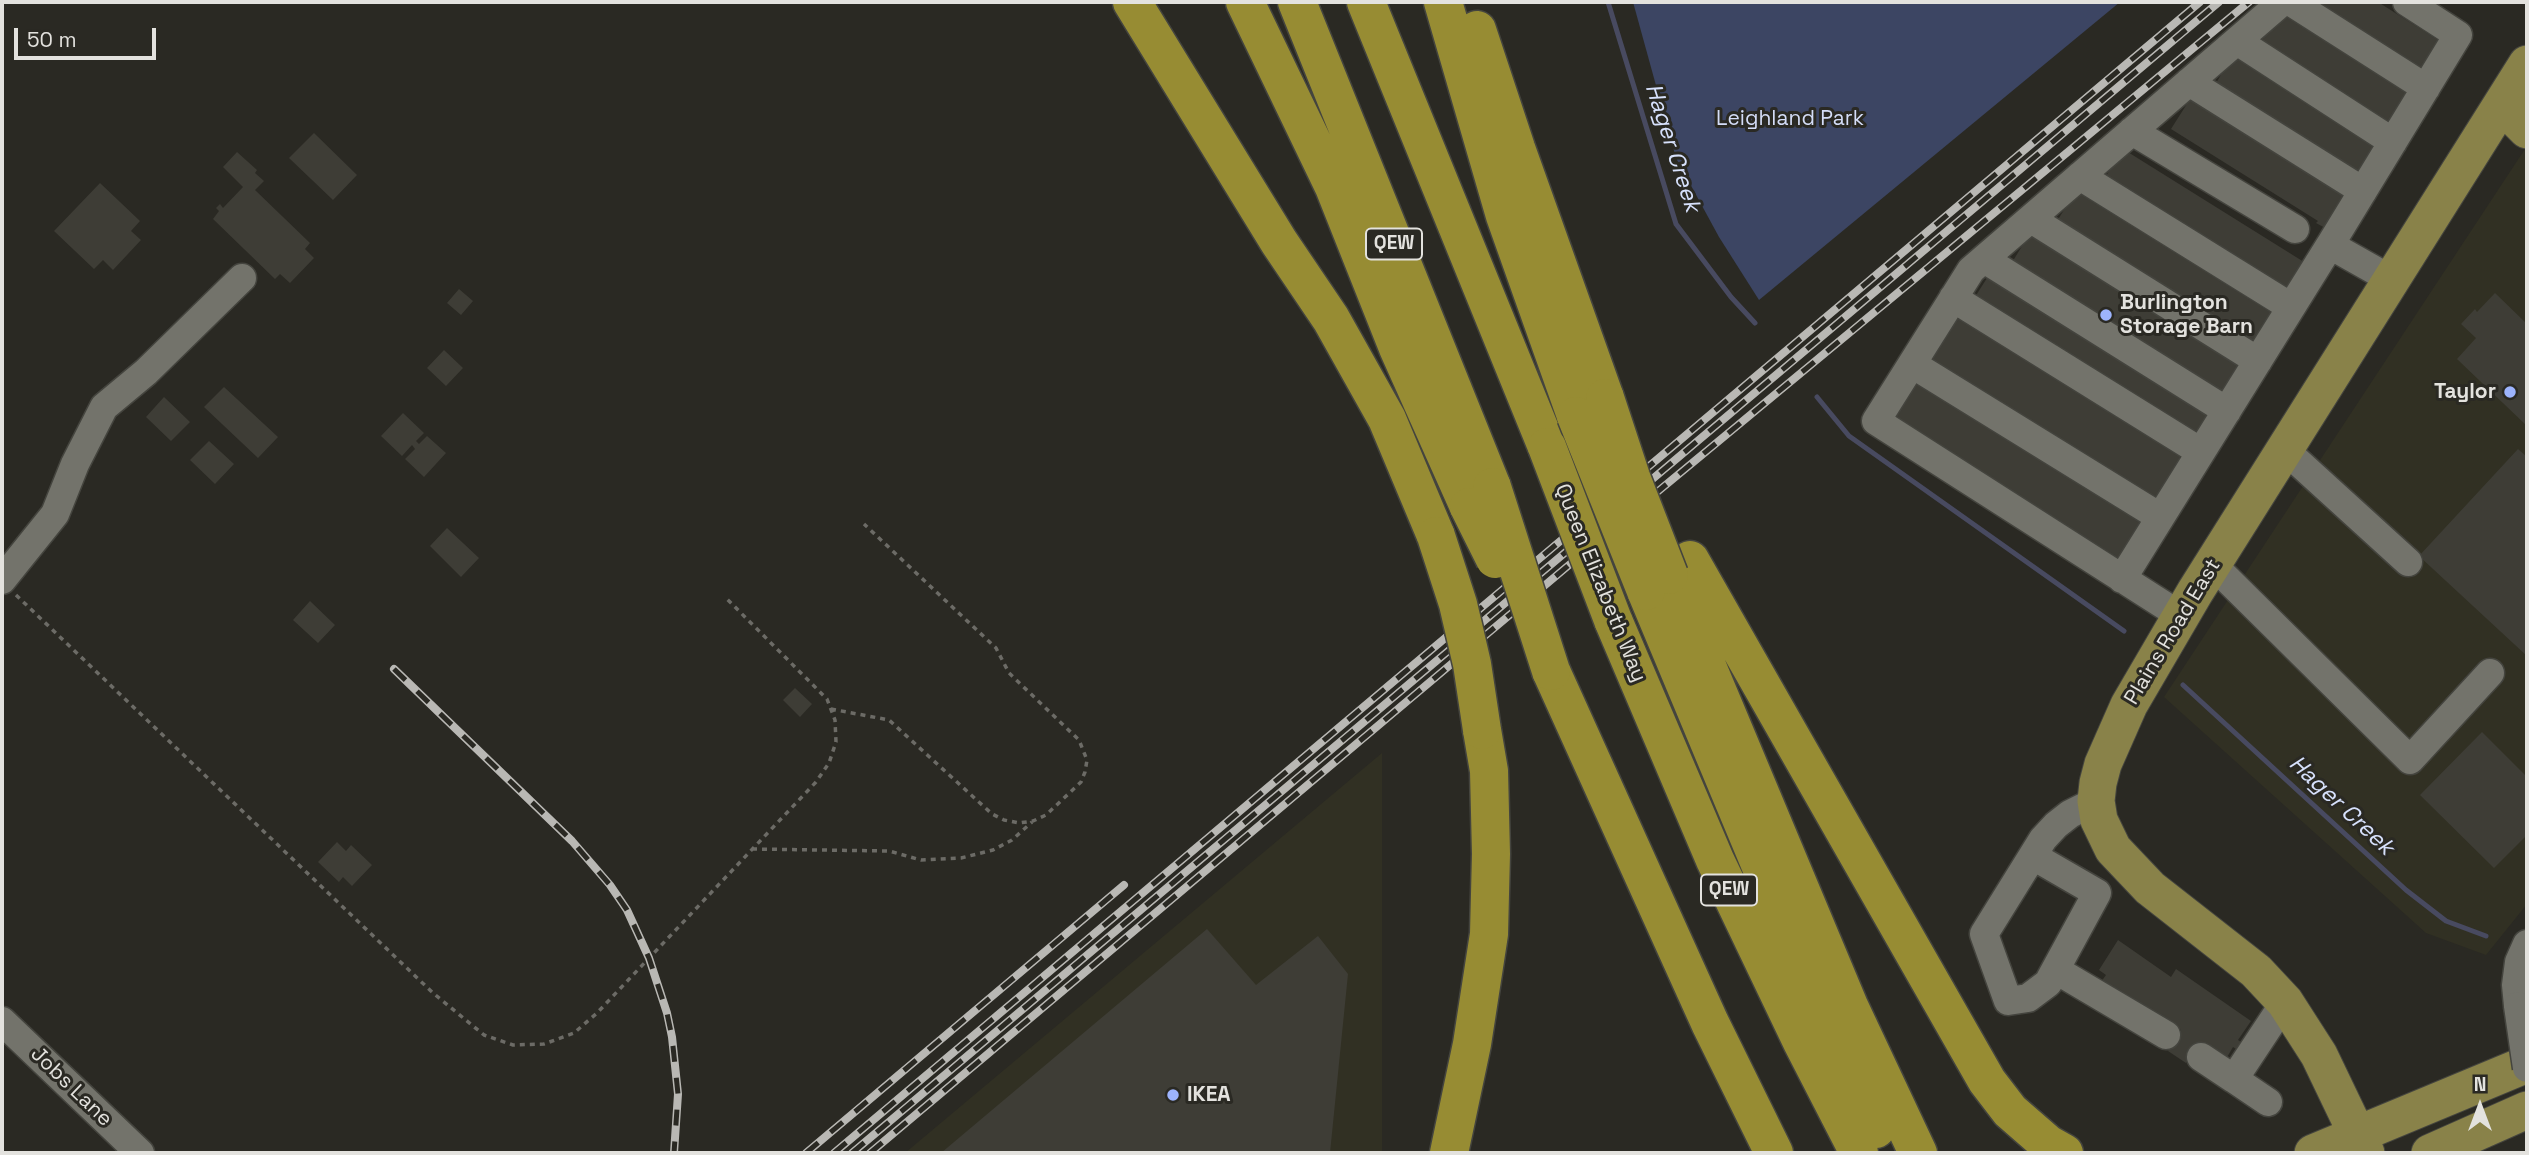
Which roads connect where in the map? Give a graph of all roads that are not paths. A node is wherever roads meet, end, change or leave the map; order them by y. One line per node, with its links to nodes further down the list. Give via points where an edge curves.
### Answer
1 (1132, 2): 56 (highway, bridge, via 1331,319 1387,419 1436,536 1461,616 1489,771 1491,854 1489,934)
2 (1245, 2): 33 (highway, via 1334,187 1398,348)
3 (1297, 2): 33 (highway, QEW)
4 (1366, 2): 58 (highway, Queen Elizabeth Way / QEW, bridge, via 1613,620 1716,860)
5 (1443, 2): 29 (highway, via 1505,216)
6 (1468, 2): 29 (highway, via 1516,148)
7 (2282, 2): 10 (street)
8 (2291, 2): 13 (street)
9 (2407, 2): 13 (street, via 2458,35)
10 (2237, 41): 12 (street); 16 (street)
11 (2527, 64): 14 (main road, Plains Road East)
12 (2189, 82): 15 (street); 18 (street)
13 (2426, 88): 16 (street)
14 (2515, 117): 24 (main road, Plains Road East)
15 (2132, 131): 17 (street); 20 (street)
16 (2393, 142): 18 (street)
17 (2080, 176): 19 (street); 26 (street)
18 (2363, 191): 21 (street)
19 (2031, 219): 22 (street); 27 (street)
20 (2295, 229)
21 (2330, 244): 24 (street); 26 (street)
22 (1983, 259): 25 (street); 30 (street)
23 (242, 278): 39 (street, via 104,407 55,514)
24 (2392, 280): 31 (main road, Plains Road East)
25 (1953, 298): 28 (street); 32 (street)
26 (2291, 307): 27 (street)
27 (2258, 360): 30 (street)
28 (1912, 364): 34 (street); 38 (street, via 1876,421)
29 (1591, 407): 37 (highway, bridge); 37 (highway, bridge, via 1660,509)
30 (2227, 411): 32 (street)
31 (2285, 450): 35 (street); 36 (main road, Plains Road East)
32 (2201, 452): 34 (street)
33 (1481, 497): 57 (highway, QEW, bridge, via 1551,671)
34 (2160, 517): 38 (street)
35 (2408, 562)
36 (2213, 565): 40 (main road, Plains Road East); 41 (street, via 2410,760)
37 (1669, 576): 59 (highway, via 1825,1020); 60 (highway, via 1849,1006); 61 (highway, via 1986,1081 2010,1111)
38 (2122, 579): 40 (street)
39 (7, 585)
40 (2181, 616): 42 (main road, Plains Road East, via 2116,731)
41 (2490, 673)
42 (2096, 801): 43 (street, via 2056,825); 46 (main road, Plains Road East, via 2104,833 2126,866 2256,971)
43 (2034, 856): 45 (street, via 2097,893); 45 (street, via 1984,934 2008,1001 2039,992)
44 (2527, 944): 50 (street, bridge, via 2516,985)
45 (2056, 970): 48 (street)
46 (2285, 1002): 51 (street); 54 (main road, Plains Road East, via 2319,1055)
47 (2, 1021): 55 (street, Jobs Lane)
48 (2166, 1035)
49 (2201, 1057): 51 (street)
50 (2527, 1066): 54 (main road)
51 (2234, 1079): 52 (street)
52 (2268, 1102)
53 (2527, 1110): 63 (main road)
54 (2361, 1145): 62 (main road)
55 (140, 1153)
56 (1450, 1153)
57 (1774, 1153)
58 (1859, 1153)
59 (1888, 1153)
60 (1918, 1153)
61 (2064, 1153)
62 (2313, 1153)
63 (2430, 1153)

